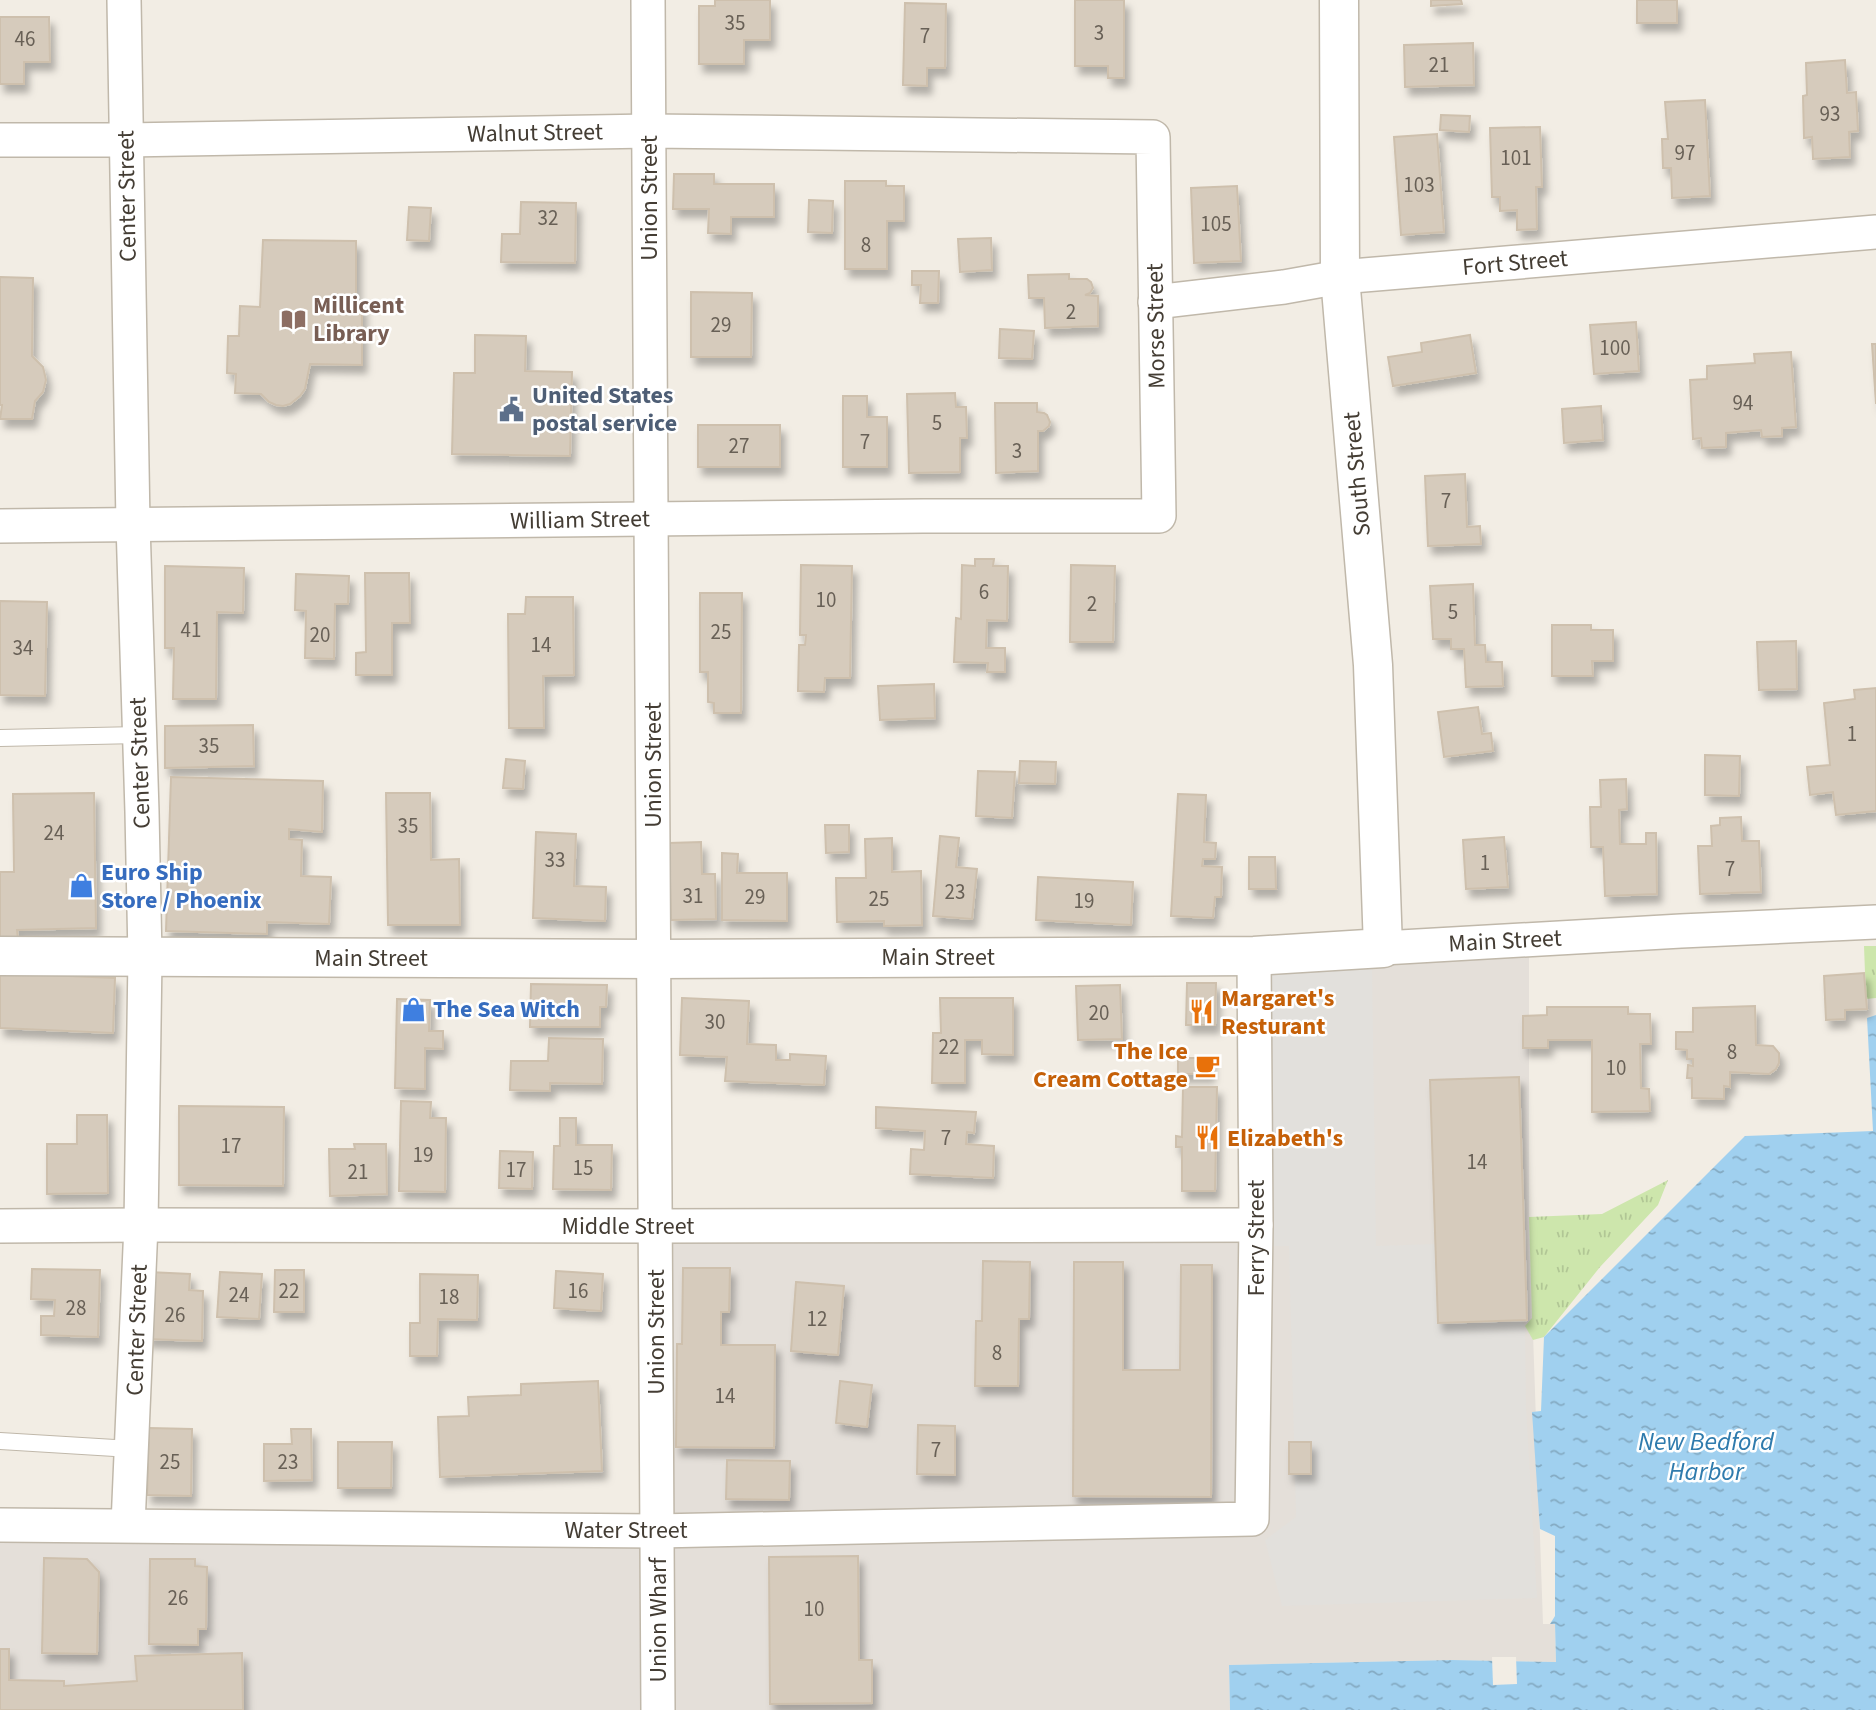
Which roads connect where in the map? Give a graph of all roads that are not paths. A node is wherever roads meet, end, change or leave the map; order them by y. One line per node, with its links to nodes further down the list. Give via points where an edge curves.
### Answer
1 (124, 0): 7 (street, Center Street)
2 (648, 0): 4 (street, Union Street)
3 (1339, 0): 9 (street, South Street)
4 (649, 131): 5 (street, Walnut Street); 7 (street, Walnut Street); 12 (street, Union Street)
5 (1153, 136): 10 (street, Morse Street)
6 (0, 140): 7 (street, Walnut Street)
7 (126, 140): 13 (street, Center Street)
8 (1876, 232): 9 (street, Fort Street)
9 (1340, 277): 10 (street, Fort Street); 18 (street, South Street, via 1373,665)
10 (1155, 302): 11 (street, Morse Street)
11 (1159, 516): 12 (street, William Street)
12 (651, 519): 13 (street, William Street); 22 (street, Union Street)
13 (132, 524): 14 (street, William Street); 15 (street, Center Street)
14 (0, 526)
15 (139, 735): 16 (lane); 21 (street, Center Street)
16 (0, 738)
17 (1876, 922): 18 (street, Main Street)
18 (1383, 948): 20 (street, Main Street)
19 (0, 956): 21 (street, Main Street)
20 (1254, 956): 22 (street, Main Street); 24 (street, Ferry Street)
21 (145, 957): 22 (street, Main Street); 23 (street, Center Street)
22 (654, 958): 25 (street, Union Street)
23 (141, 1225): 25 (street, Middle Street); 26 (street, Middle Street); 28 (street, Center Street)
24 (1256, 1225): 25 (street, Middle Street); 29 (street, Ferry Street)
25 (656, 1226): 32 (street, Union Street)
26 (0, 1227)
27 (0, 1441): 28 (lane)
28 (131, 1449): 31 (street, Center Street)
29 (1252, 1519): 32 (street, Water Street)
30 (0, 1525): 31 (street, Water Street)
31 (128, 1525): 32 (street, Water Street)
32 (657, 1531): 33 (street, Union Wharf)
33 (658, 1710)

